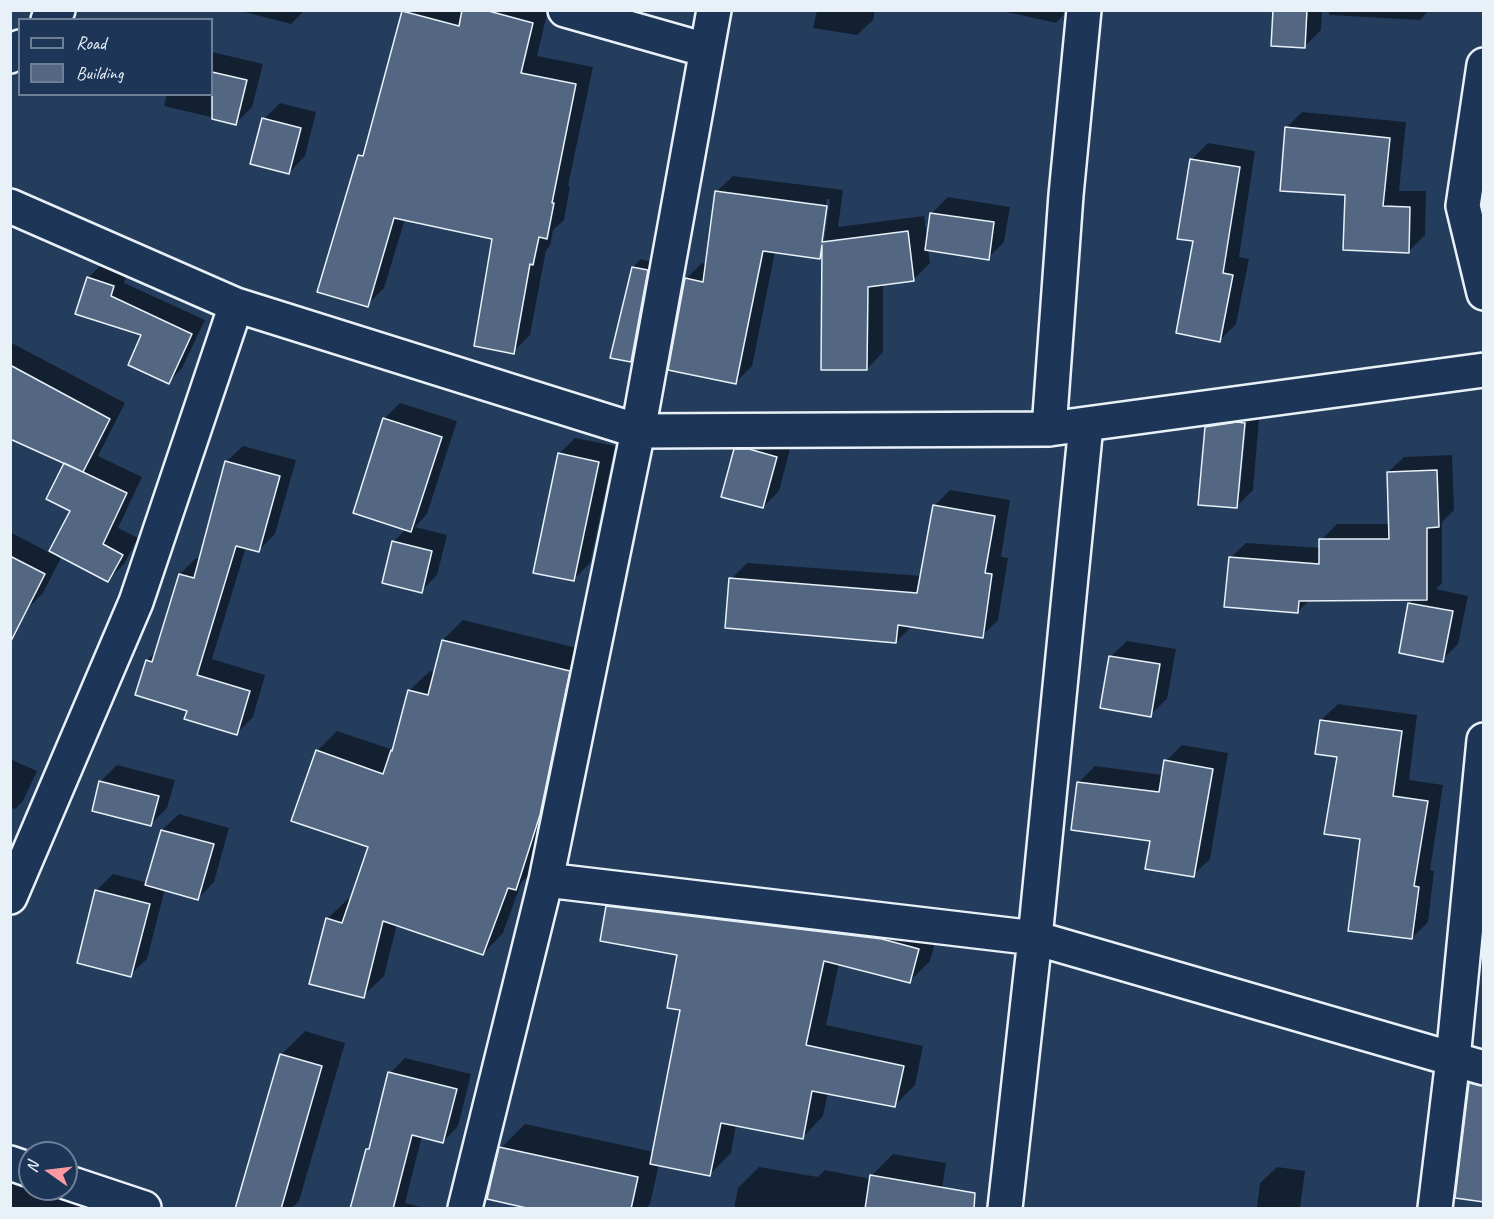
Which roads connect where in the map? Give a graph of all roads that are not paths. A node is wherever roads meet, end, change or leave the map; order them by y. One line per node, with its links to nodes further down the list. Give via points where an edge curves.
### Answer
1 (565, 10): 4 (street)
2 (714, 10): 4 (street)
3 (1084, 10): 11 (street)
4 (706, 50): 12 (street)
5 (1484, 65): 7 (street, via 1462,206)
6 (10, 206): 8 (street)
7 (1484, 293)
8 (236, 305): 12 (street); 15 (street, via 136,602)
9 (1484, 370): 10 (street)
10 (1086, 425): 11 (street); 16 (street)
11 (1049, 429): 12 (street)
12 (638, 431): 14 (street)
13 (1484, 740): 17 (street)
14 (546, 880): 16 (street); 21 (street)
15 (10, 897)
16 (1035, 938): 17 (street); 22 (street)
17 (1453, 1059): 18 (street); 23 (street)
18 (1484, 1068)
19 (78, 1186): 20 (street)
20 (144, 1209)
21 (465, 1209)
22 (1005, 1209)
23 (1435, 1209)

